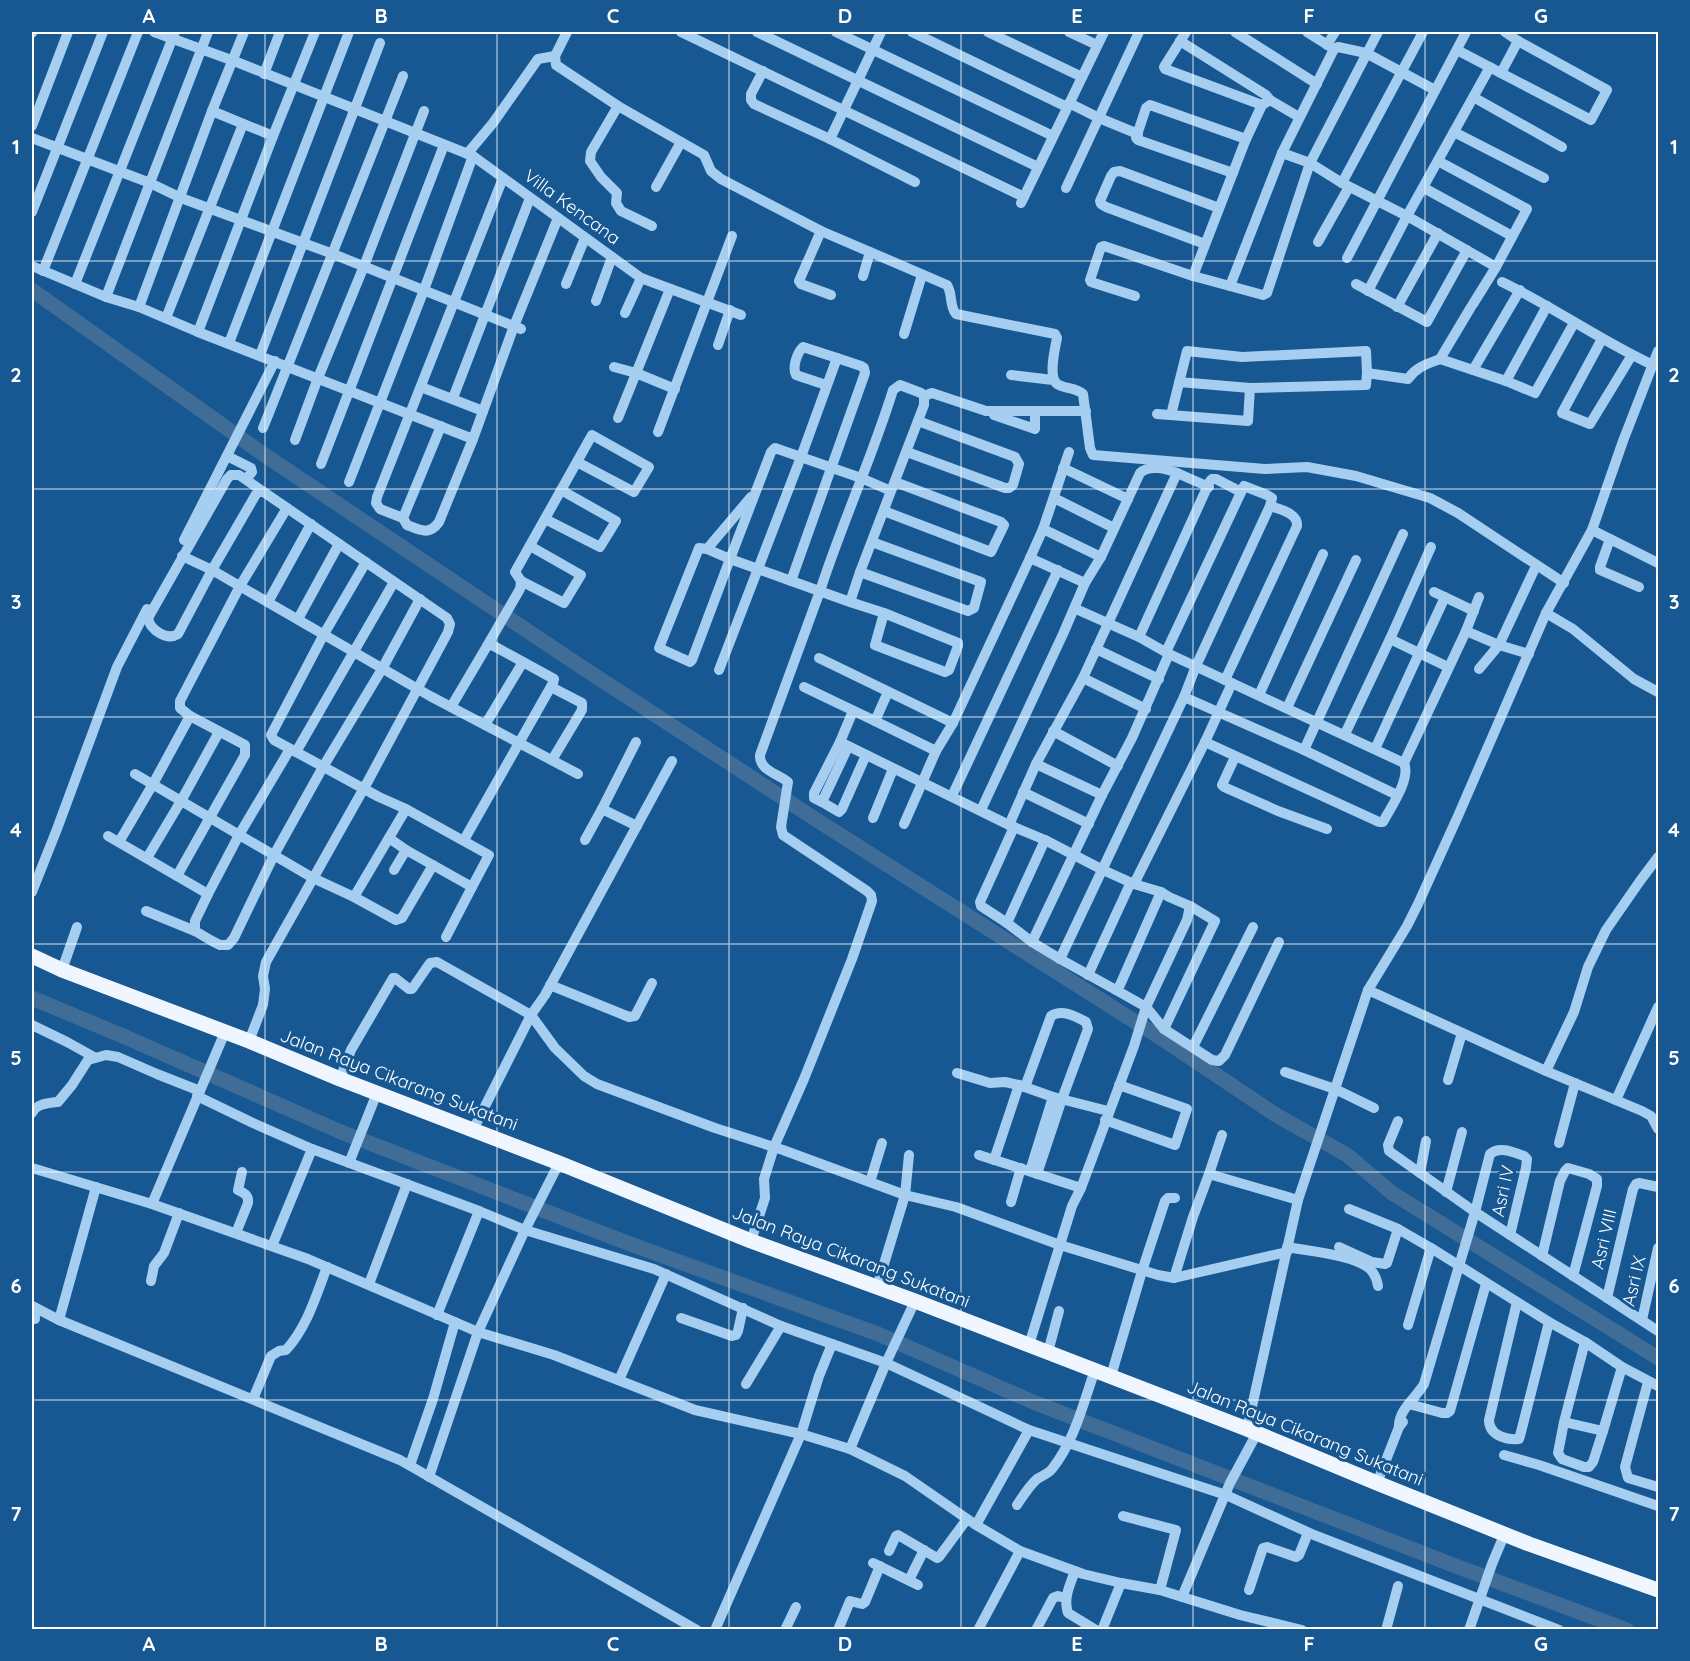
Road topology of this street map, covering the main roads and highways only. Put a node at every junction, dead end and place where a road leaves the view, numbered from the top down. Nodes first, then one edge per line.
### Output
1 (32, 956) edge
2 (1659, 1590) edge

1 - 2 main road, Jalan Raya Cikarang Sukatani

